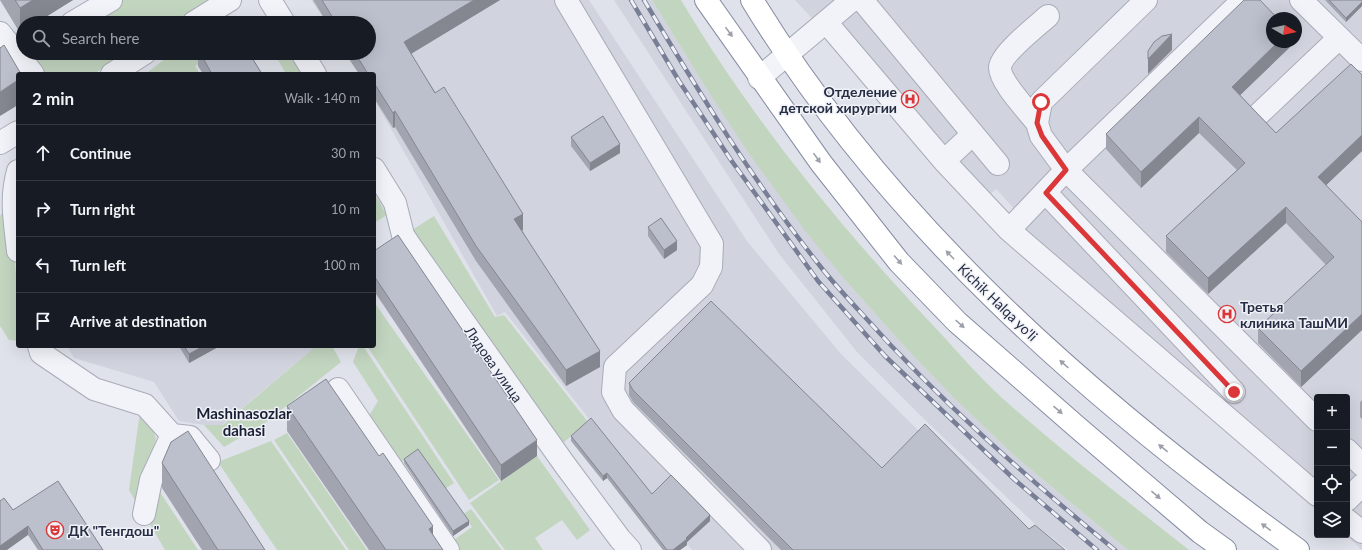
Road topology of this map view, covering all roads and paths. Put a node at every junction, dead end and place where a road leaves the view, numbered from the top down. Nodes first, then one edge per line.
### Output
1 (111, 0) edge
2 (230, 0) edge
3 (270, 0) edge
4 (566, 0) edge
5 (706, 0) edge
6 (752, 0) edge
7 (852, 0) edge
8 (862, 0) edge
9 (1146, 0) edge
10 (1243, 0) edge
11 (1301, 0) edge
12 (84, 16) edge
13 (204, 16) edge
14 (280, 16) edge
15 (1048, 16) dead end
16 (826, 22) junction
17 (0, 33) edge
18 (1339, 38) junction
19 (16, 48) edge
20 (787, 56) junction
21 (25, 60) edge
22 (135, 60) edge
23 (306, 60) edge
24 (1362, 60) edge
25 (31, 72) edge
26 (115, 72) edge
27 (314, 72) edge
28 (759, 78) junction
29 (1260, 113) dead end
30 (1037, 123) junction
31 (16, 133) edge
32 (973, 134) junction
33 (0, 143) edge
34 (944, 161) junction
35 (998, 164) dead end
36 (1066, 170) junction
37 (376, 172) edge
38 (8, 184) edge
39 (1046, 193) junction
40 (1009, 230) junction
41 (16, 238) edge
42 (40, 348) edge
43 (338, 389) dead end
44 (1234, 392) dead end
45 (1314, 417) edge
46 (172, 435) junction
47 (1350, 453) edge
48 (209, 460) edge
49 (1362, 465) edge
50 (1362, 486) edge
51 (1314, 492) edge
52 (1350, 497) edge
53 (144, 514) dead end
54 (1350, 522) edge
55 (1362, 532) edge
56 (620, 546) edge
57 (448, 550) edge
58 (760, 550) edge
59 (1225, 550) edge
60 (1298, 550) edge

1 - 12 street
2 - 13 street
3 - 14 street
4 - 58 street
5 -> 28 highway
6 - 20 highway, Kichik Halqa yo'li
7 - 16 street
8 - 32 street
9 - 30 street
10 - 36 street
11 - 18 street
15 - 30 street
16 - 20 street
16 - 34 street
17 - 19 street
18 - 24 street
18 - 29 street
20 - 28 street
60 -> 20 highway, Kichik Halqa yo'li
21 - 25 street
22 - 26 street
23 - 27 street
28 -> 59 highway
30 - 36 street
31 - 33 street
32 - 34 street
32 - 35 street
34 - 40 street
36 - 39 street
36 - 45 street
37 - 56 street, Лядова улица
38 - 41 street
39 - 40 street
39 - 44 street
40 - 51 street
42 - 46 street
43 - 57 street
46 - 48 street
46 - 53 street
47 - 49 street
50 - 52 street
54 - 55 street

